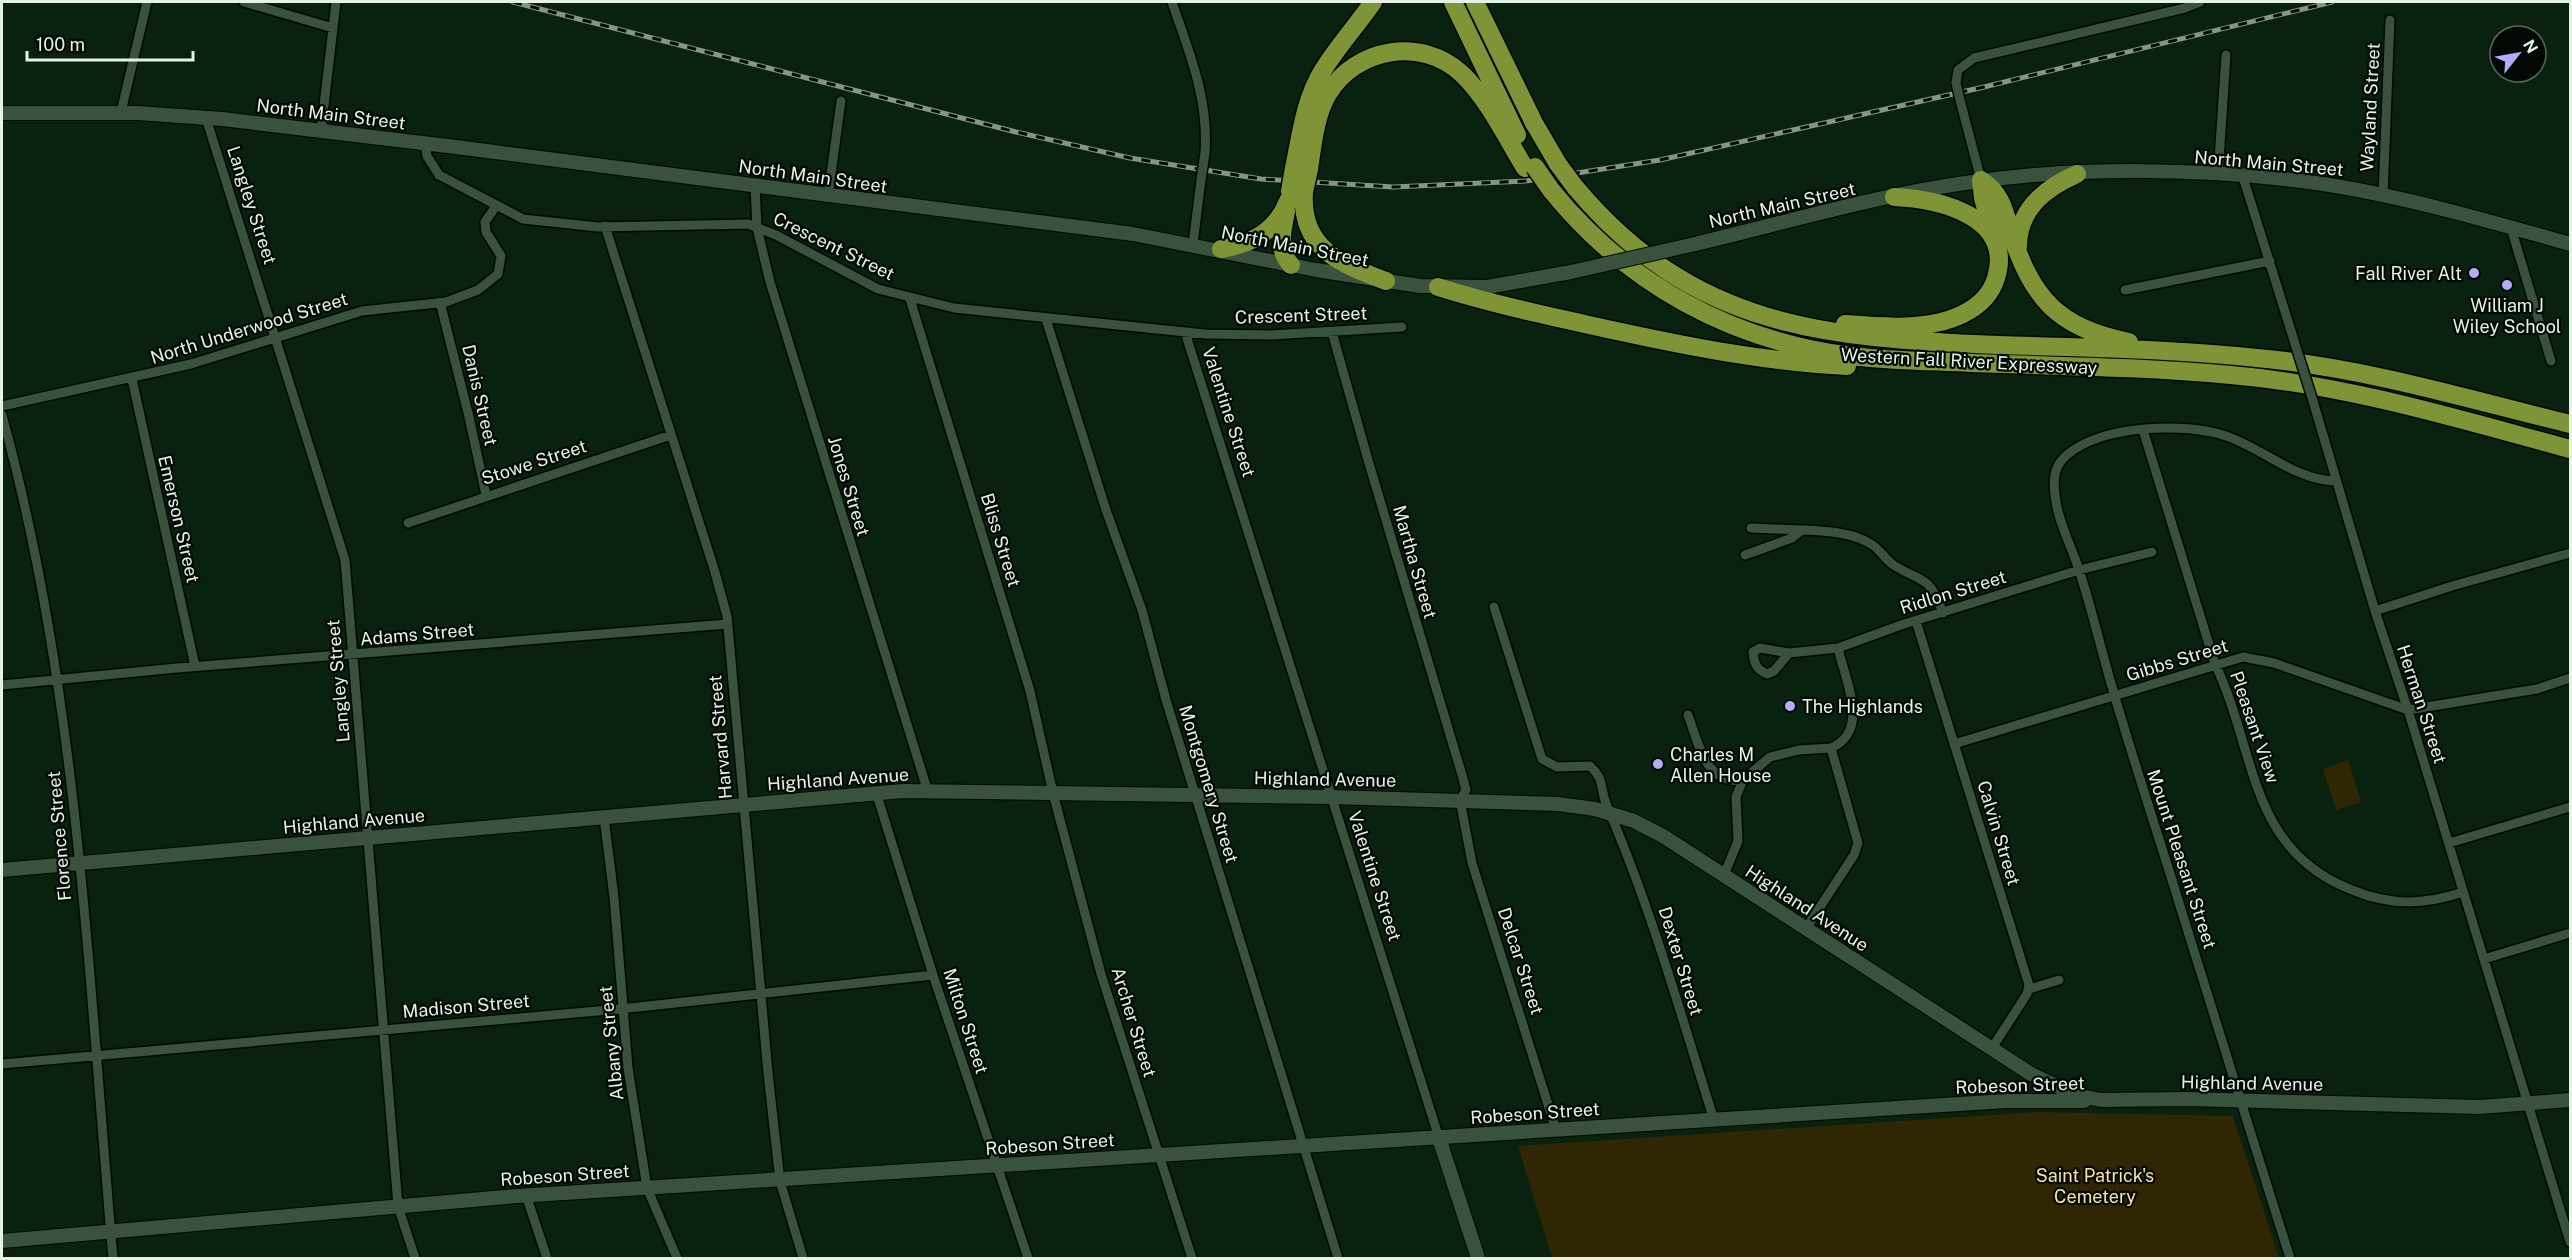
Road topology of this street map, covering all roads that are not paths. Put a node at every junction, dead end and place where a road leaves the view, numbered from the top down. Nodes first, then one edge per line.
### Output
1 (147, 2) edge
2 (244, 2) edge
3 (336, 2) edge
4 (1172, 2) edge
5 (1373, 2) edge
6 (1453, 2) edge
7 (1475, 2) edge
8 (2200, 2) edge
9 (2390, 20) dead end
10 (333, 27) junction
11 (2226, 55) dead end
12 (841, 101) dead end
13 (122, 112) junction
14 (2, 113) edge
15 (206, 118) junction
16 (321, 131) junction
17 (425, 144) junction
18 (1530, 167) junction
19 (1302, 168) junction
20 (2077, 174) junction
21 (2218, 175) junction
22 (2243, 177) junction
23 (1981, 180) junction
24 (755, 186) junction
25 (1294, 195) junction
26 (2383, 195) junction
27 (828, 196) junction
28 (1894, 197) junction
29 (496, 206) junction
30 (605, 226) junction
31 (757, 228) junction
32 (2511, 228) junction
33 (1193, 244) junction
34 (2571, 244) edge
35 (1996, 246) junction
36 (1221, 249) junction
37 (2020, 260) junction
38 (2270, 261) junction
39 (1291, 265) junction
40 (1386, 281) junction
41 (1438, 287) junction
42 (2125, 290) dead end
43 (910, 298) junction
44 (440, 302) junction
45 (1749, 311) junction
46 (1046, 319) junction
47 (1402, 327) dead end
48 (1185, 332) junction
49 (1332, 332) junction
50 (277, 339) junction
51 (2207, 354) junction
52 (2551, 361) dead end
53 (1948, 362) junction
54 (132, 379) junction
55 (2, 406) edge
56 (2, 415) edge
57 (2571, 424) edge
58 (2143, 430) junction
59 (671, 435) junction
60 (2571, 449) edge
61 (2335, 481) junction
62 (486, 495) junction
63 (408, 523) dead end
64 (1751, 528) dead end
65 (1802, 530) junction
66 (2152, 552) dead end
67 (2571, 553) edge
68 (1745, 555) dead end
69 (2079, 570) junction
70 (1494, 607) dead end
71 (2375, 611) junction
72 (1943, 613) junction
73 (1916, 621) junction
74 (728, 624) junction
75 (1838, 648) junction
76 (1789, 653) dead end
77 (352, 655) junction
78 (2215, 664) junction
79 (195, 666) junction
80 (2571, 678) edge
81 (59, 679) junction
82 (2, 685) edge
83 (2114, 696) junction
84 (2408, 710) junction
85 (1688, 715) dead end
86 (1954, 744) junction
87 (1831, 748) junction
88 (1743, 780) junction
89 (876, 792) junction
90 (928, 792) junction
91 (1053, 792) junction
92 (1196, 795) junction
93 (1331, 797) junction
94 (1460, 800) junction
95 (743, 804) junction
96 (2571, 807) edge
97 (1610, 814) junction
98 (604, 817) junction
99 (367, 838) junction
100 (2448, 843) junction
101 (78, 863) junction
102 (2, 870) edge
103 (1724, 875) junction
104 (2463, 892) junction
105 (1805, 930) junction
106 (2571, 933) edge
107 (2484, 959) junction
108 (933, 975) junction
109 (2059, 980) dead end
110 (2029, 989) junction
111 (760, 995) junction
112 (624, 1009) junction
113 (385, 1030) junction
114 (1992, 1048) junction
115 (95, 1055) junction
116 (2, 1064) edge
117 (2101, 1100) junction
118 (2571, 1100) edge
119 (2241, 1101) junction
120 (2527, 1104) junction
121 (1714, 1120) junction
122 (1556, 1130) junction
123 (1439, 1138) junction
124 (1304, 1146) junction
125 (1158, 1155) junction
126 (998, 1166) junction
127 (780, 1181) junction
128 (647, 1188) junction
129 (526, 1195) junction
130 (398, 1206) junction
131 (111, 1231) junction
132 (2, 1241) edge
133 (2571, 1242) edge
134 (113, 1258) edge
135 (415, 1258) edge
136 (547, 1258) edge
137 (677, 1258) edge
138 (803, 1258) edge
139 (1028, 1258) edge
140 (1192, 1258) edge
141 (1338, 1258) edge
142 (1478, 1258) edge
143 (2290, 1258) edge

1 - 13 street
2 - 10 street
3 - 10 street
4 - 33 street, bridge
5 - 19 highway
6 - 18 highway
7 - 45 highway, Western Fall River Expressway, bridge
8 - 23 street, bridge
9 - 26 street, Wayland Street
10 - 16 street
11 - 21 street
12 - 27 street
13 - 14 main road, North Main Street
13 - 15 main road, North Main Street
15 - 16 main road, North Main Street
15 - 50 street, Langley Street
16 - 17 main road, North Main Street
17 - 24 main road, North Main Street
17 - 29 street, Crescent Street
18 - 19 highway
18 - 53 highway, Western Fall River Expressway
19 - 25 highway, bridge
20 - 21 main road, North Main Street
20 - 23 main road, North Main Street
20 - 37 highway
21 - 22 main road, North Main Street
22 - 26 main road, North Main Street
22 - 38 street, Herman Street
23 - 28 main road, North Main Street
23 - 35 highway
23 - 37 highway
24 - 27 main road, North Main Street
24 - 31 street, Jones Street
25 - 36 highway
25 - 39 highway
25 - 40 highway
26 - 32 main road, North Main Street
27 - 33 main road, North Main Street
28 - 35 highway
28 - 41 main road, North Main Street, bridge
29 - 30 street, Crescent Street
29 - 44 street, North Underwood Street
30 - 31 street, Crescent Street
30 - 59 street, Harvard Street
31 - 43 street, Crescent Street
31 - 90 street, Jones Street
32 - 34 main road, North Main Street
32 - 52 street
33 - 36 main road, North Main Street
35 - 45 highway
36 - 39 main road, North Main Street
37 - 51 highway
38 - 42 street
38 - 61 street, Herman Street, bridge
39 - 40 main road, North Main Street
40 - 41 main road, North Main Street
41 - 53 highway
43 - 46 street, Crescent Street
43 - 91 street, Bliss Street
44 - 50 street, North Underwood Street
44 - 62 street, Danis Street
45 - 51 highway, Western Fall River Expressway
46 - 48 street, Crescent Street
46 - 92 street, Montgomery Street
47 - 49 street, Crescent Street
48 - 49 street, Crescent Street
48 - 93 street, Valentine Street
49 - 94 street, Martha Street
50 - 54 street, North Underwood Street
50 - 77 street, Langley Street
51 - 57 highway, Western Fall River Expressway
53 - 60 highway, Western Fall River Expressway
54 - 55 street, North Underwood Street
54 - 79 street, Emerson Street
56 - 81 street, Florence Street
58 - 61 street
58 - 69 street, Mount Pleasant Street
58 - 78 street, Pleasant View
59 - 62 street, Stowe Street
59 - 74 street, Harvard Street
61 - 71 street, Herman Street
62 - 63 street, Stowe Street
64 - 65 street
65 - 68 street
65 - 72 street
66 - 69 street, Ridlon Street
67 - 71 street
69 - 72 street, Ridlon Street
69 - 83 street, Mount Pleasant Street
70 - 97 street, Dexter Street
71 - 84 street, Herman Street
72 - 73 street, Ridlon Street
73 - 75 street, Ridlon Street
73 - 86 street, Calvin Street
74 - 77 street, Adams Street
74 - 95 street, Harvard Street
75 - 76 street, Ridlon Street
75 - 87 street
77 - 79 street, Adams Street
77 - 99 street, Langley Street
78 - 83 street, Gibbs Street
78 - 84 street, Gibbs Street
78 - 104 street, Pleasant View
79 - 81 street, Adams Street
80 - 84 street
81 - 82 street, Adams Street
81 - 101 street, Florence Street
83 - 86 street, Gibbs Street
83 - 119 street, Mount Pleasant Street
84 - 100 street, Herman Street
85 - 88 street
86 - 110 street, Calvin Street
87 - 88 street
87 - 105 street
88 - 103 street
89 - 90 main road, Highland Avenue
89 - 95 main road, Highland Avenue
89 - 108 street, Milton Street
90 - 91 main road, Highland Avenue
91 - 92 main road, Highland Avenue
91 - 125 street, Archer Street
92 - 93 main road, Highland Avenue
92 - 124 street, Montgomery Street
93 - 94 main road, Highland Avenue
93 - 123 street, Valentine Street
94 - 97 main road, Highland Avenue
94 - 122 street, Delcar Street
95 - 98 main road, Highland Avenue
95 - 111 street, Harvard Street
96 - 100 street
97 - 103 main road, Highland Avenue
97 - 121 street, Dexter Street
98 - 99 main road, Highland Avenue
98 - 112 street, Albany Street
99 - 101 main road, Highland Avenue
99 - 113 street, Langley Street
100 - 104 street, Herman Street
101 - 102 main road, Highland Avenue
101 - 115 street, Florence Street
103 - 105 main road, Highland Avenue
104 - 107 street, Herman Street
105 - 114 main road, Highland Avenue
106 - 107 street
107 - 120 street, Herman Street
108 - 111 street, Madison Street
108 - 126 street, Milton Street
109 - 110 street
110 - 114 street
111 - 112 street, Madison Street
111 - 127 street, Harvard Street
112 - 113 street, Madison Street
112 - 128 street, Albany Street
113 - 115 street, Madison Street
113 - 130 street, Langley Street
114 - 117 main road, Highland Avenue
115 - 116 street, Madison Street
115 - 131 street, Florence Street
117 - 119 main road, Highland Avenue
117 - 121 main road, Robeson Street
118 - 120 main road, Highland Avenue
119 - 120 main road, Highland Avenue
119 - 143 street, Mount Pleasant Street
120 - 133 street, Herman Street
121 - 122 main road, Robeson Street
122 - 123 main road, Robeson Street
123 - 124 main road, Robeson Street
123 - 142 main road, Valentine Street
124 - 125 main road, Robeson Street
124 - 141 street, Montgomery Street
125 - 126 main road, Robeson Street
125 - 140 street, Archer Street
126 - 127 main road, Robeson Street
126 - 139 street, Milton Street
127 - 128 main road, Robeson Street
127 - 138 street, Harvard Street
128 - 129 main road, Robeson Street
128 - 137 street, Albany Street
129 - 130 main road, Robeson Street
129 - 136 street
130 - 131 main road, Robeson Street
130 - 135 street, Langley Street
131 - 132 main road, Robeson Street
131 - 134 street, Florence Street

